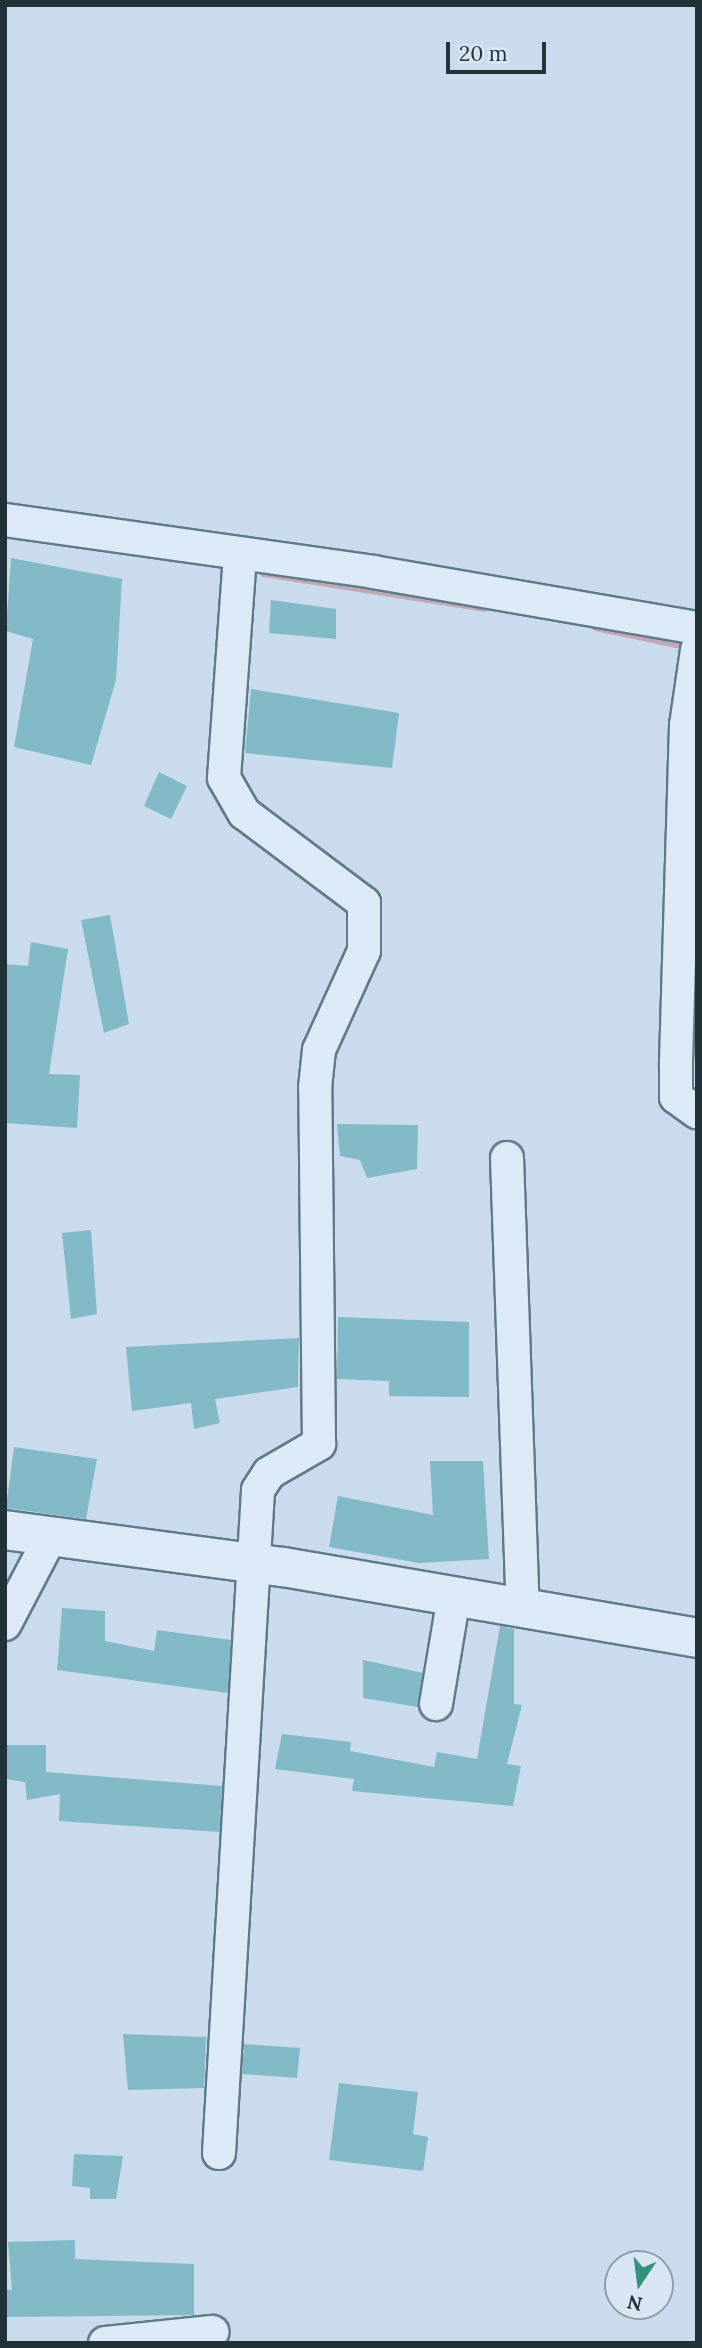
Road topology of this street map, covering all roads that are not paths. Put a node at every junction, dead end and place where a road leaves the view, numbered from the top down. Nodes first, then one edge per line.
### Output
1 (5, 520) edge
2 (240, 554) junction
3 (697, 628) edge
4 (697, 650) edge
5 (697, 1112) edge
6 (507, 1158) dead end
7 (5, 1530) edge
8 (51, 1536) junction
9 (254, 1564) junction
10 (454, 1596) junction
11 (523, 1606) junction
12 (5, 1624) edge
13 (697, 1638) edge
14 (436, 1704) dead end
15 (219, 2152) dead end
16 (212, 2332) dead end
17 (104, 2343) edge

1 - 2 street
2 - 3 street
2 - 9 street
4 - 5 street
6 - 11 street
7 - 8 street
8 - 9 street
8 - 12 street
9 - 10 street
9 - 15 street
10 - 11 street
10 - 14 street
11 - 13 street
16 - 17 street

